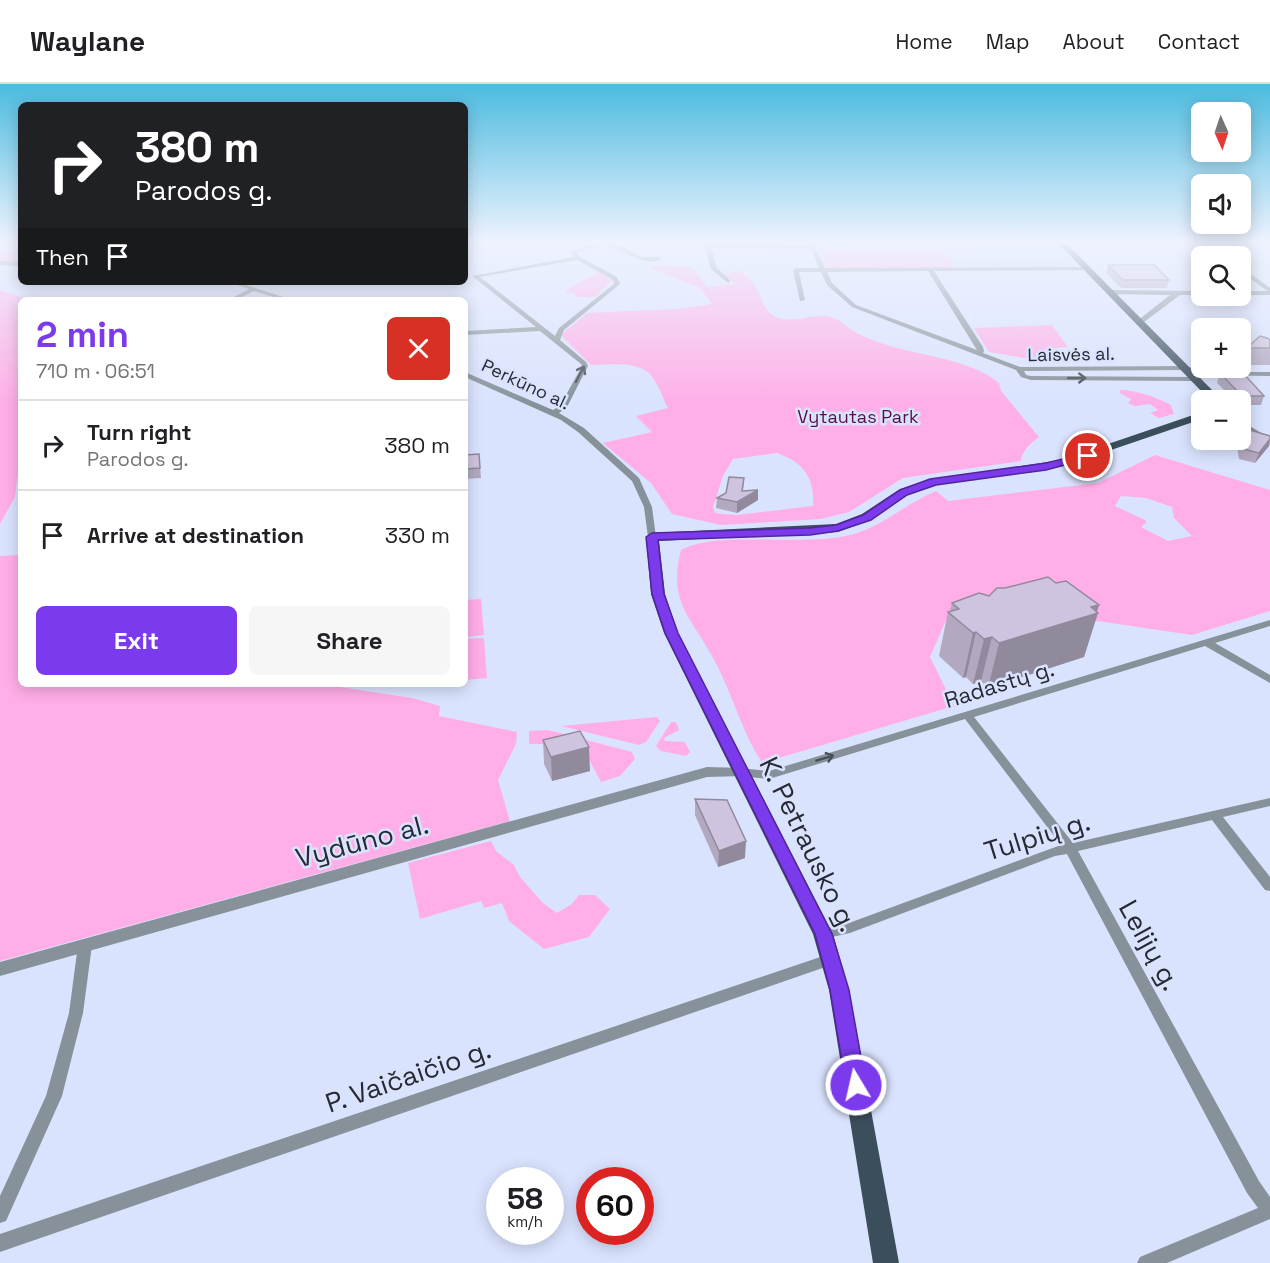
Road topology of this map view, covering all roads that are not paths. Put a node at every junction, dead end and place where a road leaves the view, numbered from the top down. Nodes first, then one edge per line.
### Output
1 (499, 295) edge
2 (603, 295) edge
3 (801, 295) edge
4 (842, 295) edge
5 (946, 295) edge
6 (1113, 295) edge
7 (1175, 295) edge
8 (802, 300) dead end
9 (1140, 323) junction
10 (561, 328) junction
11 (541, 329) junction
12 (468, 333) edge
13 (972, 334) junction
14 (556, 341) junction
15 (949, 343) junction
16 (976, 353) junction
17 (1185, 368) junction
18 (1019, 369) junction
19 (1191, 370) edge
20 (1251, 374) edge
21 (1270, 374) edge
22 (468, 375) edge
23 (1195, 379) junction
24 (1205, 390) edge
25 (553, 414) junction
26 (1191, 421) edge
27 (1251, 430) edge
28 (1251, 436) edge
29 (1267, 440) edge
30 (652, 537) junction
31 (1270, 623) edge
32 (1206, 642) junction
33 (1270, 680) edge
34 (967, 715) junction
35 (739, 772) junction
36 (1270, 802) edge
37 (1214, 814) junction
38 (1070, 848) junction
39 (1270, 886) edge
40 (823, 934) junction
41 (85, 945) junction
42 (832, 958) junction
43 (0, 969) edge
44 (1270, 1211) edge
45 (0, 1215) edge
46 (0, 1243) edge
47 (886, 1263) edge
48 (1146, 1263) edge

1 - 11 street
2 - 10 street
3 - 8 street
4 - 15 street
5 - 13 street
6 - 9 main road
7 - 9 street
9 - 17 main road
10 - 11 street
10 - 14 street
11 - 12 street
11 - 14 street
13 - 15 street
13 - 16 street
25 -> 14 street
15 - 16 street
16 - 18 street
17 - 18 street, Laisvės al.
17 - 19 street, Laisvės al.
17 - 23 main road
18 -> 23 street, Laisvės al.
20 - 21 street, Laisvės al.
22 - 25 street, Perkūno al.
23 - 24 main road
25 - 30 street, Perkūno al.
26 - 30 main road
27 - 29 street
28 - 29 street
30 - 35 main road, K. Petrausko g.
31 - 32 street, Radastų g.
32 - 33 street
32 - 34 street, Radastų g.
35 -> 34 street, Radastų g.
34 - 38 street, Lelijų g.
35 - 40 main road, K. Petrausko g.
35 - 41 street, Vydūno al.
36 - 37 street, Tulpių g.
37 - 38 street, Tulpių g.
37 - 39 street
38 - 40 street, Tulpių g.
38 - 44 street, Lelijų g.
40 - 42 main road, K. Petrausko g.
41 - 43 street, Vydūno al.
41 - 45 street
42 - 46 street, P. Vaičaičio g.
42 - 47 main road, K. Petrausko g.
44 - 48 street

